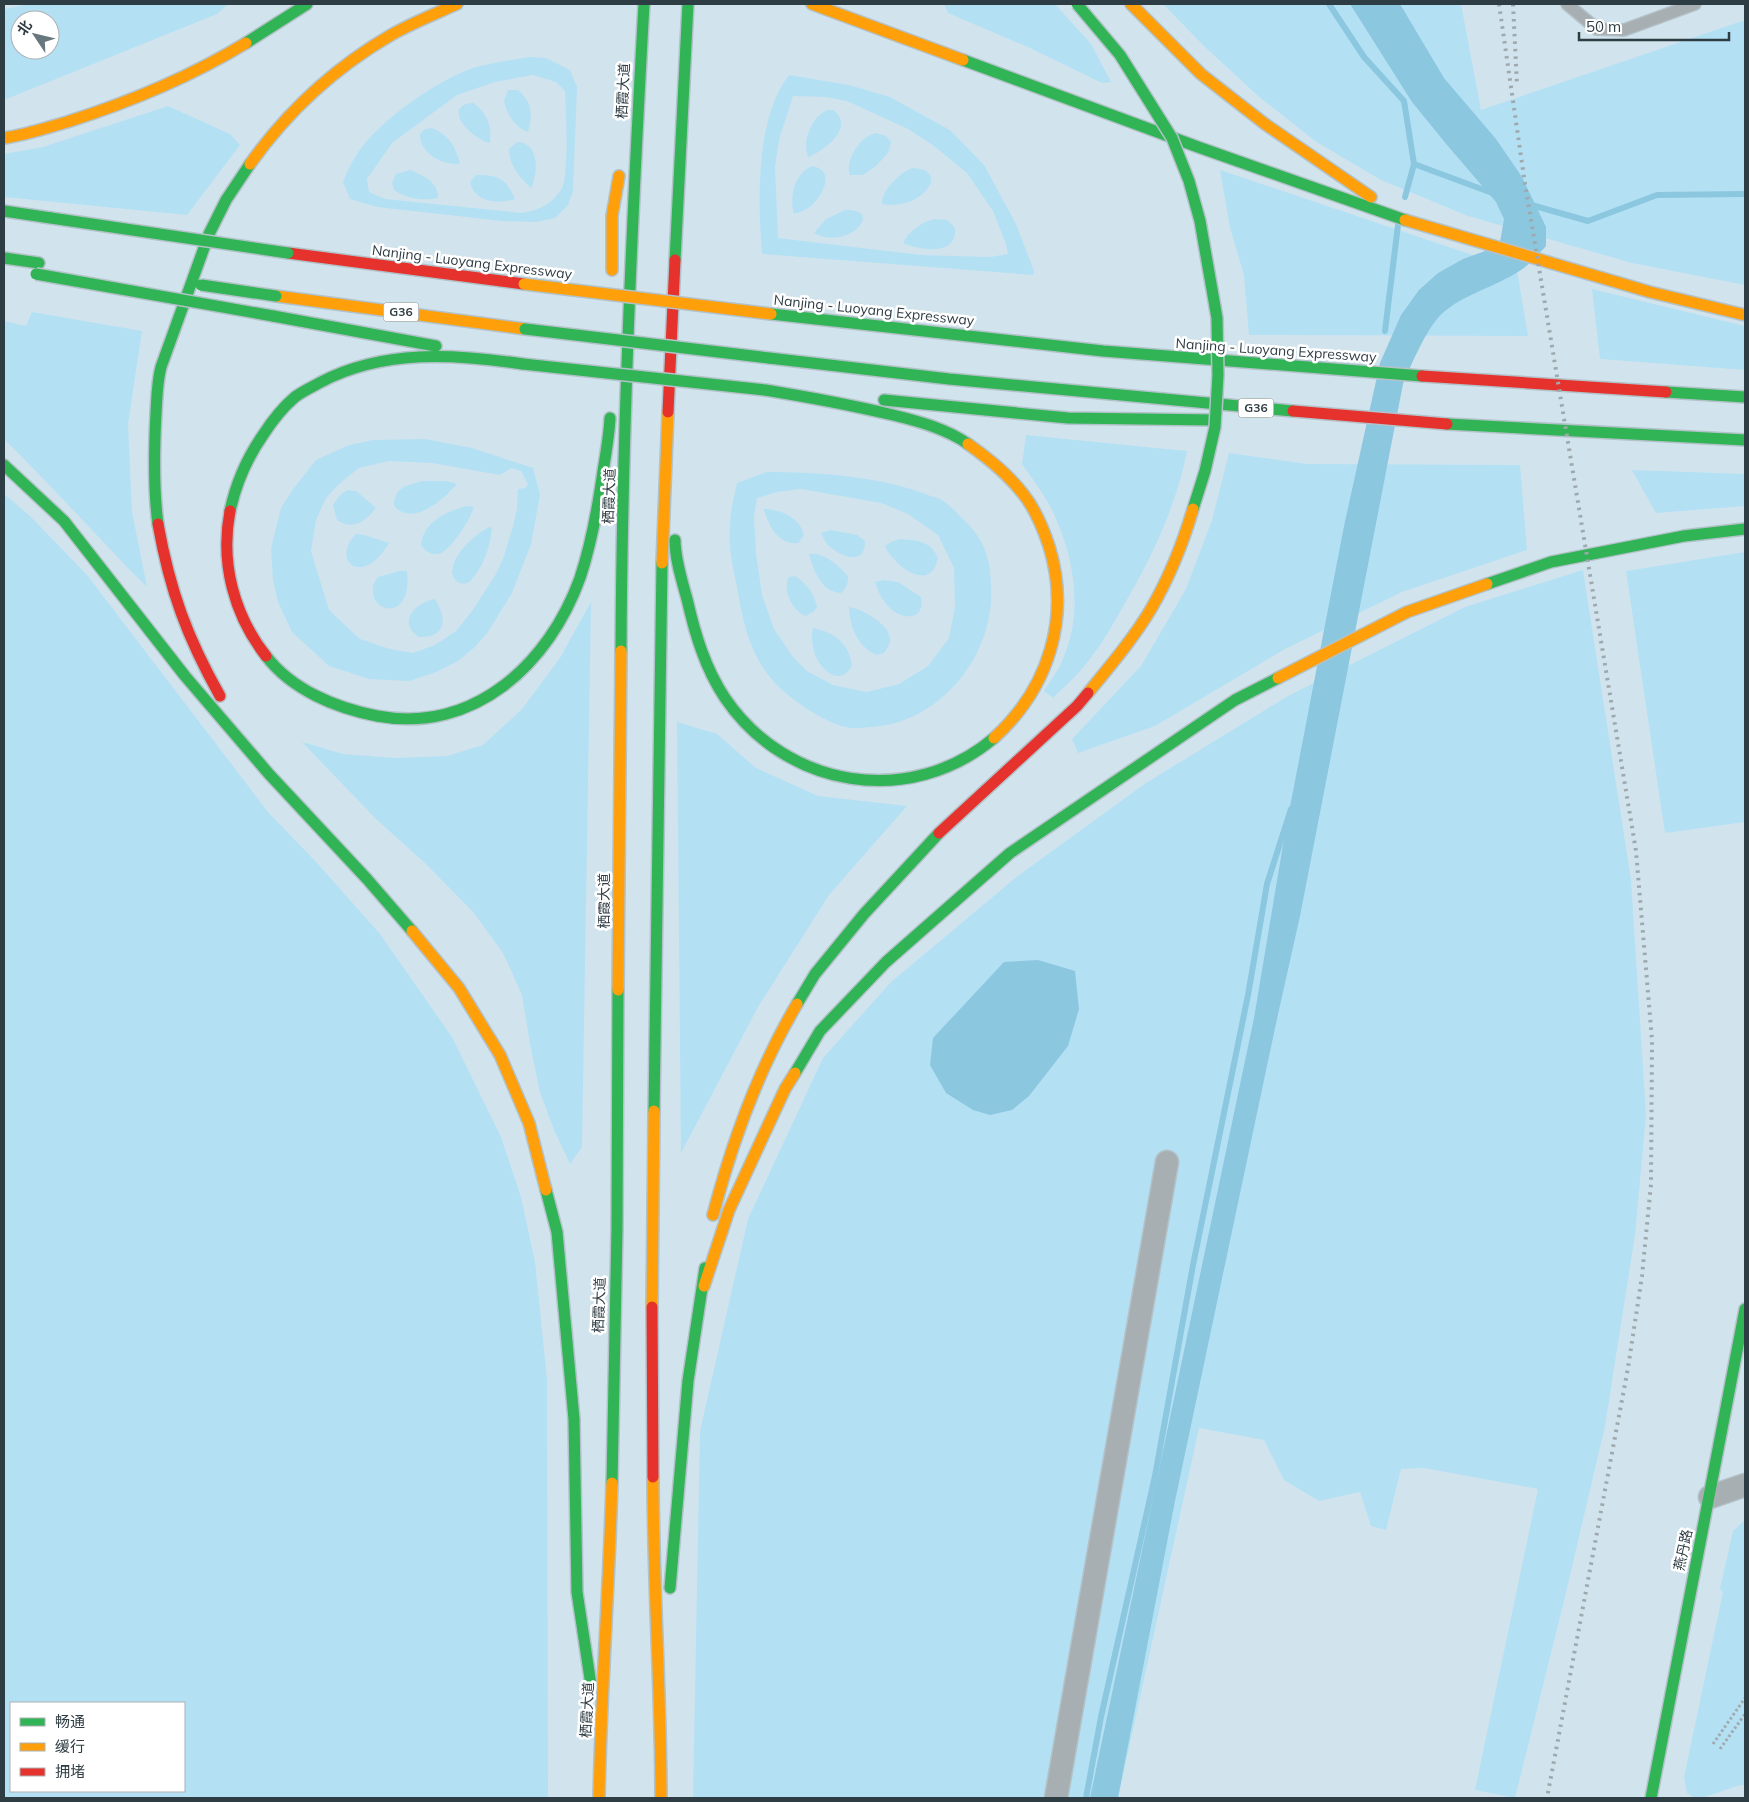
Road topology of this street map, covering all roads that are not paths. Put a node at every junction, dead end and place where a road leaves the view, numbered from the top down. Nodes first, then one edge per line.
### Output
1 (458, 4) edge
2 (644, 4) edge
3 (688, 4) edge
4 (694, 4) edge
5 (812, 4) edge
6 (1077, 4) edge
7 (1131, 4) edge
8 (1567, 4) edge
9 (1695, 4) edge
10 (304, 5) edge
11 (641, 26) junction
12 (694, 102) dead end
13 (625, 131) dead end
14 (4, 138) edge
15 (620, 169) dead end
16 (4, 211) edge
17 (1408, 221) junction
18 (4, 258) edge
19 (4, 267) edge
20 (41, 267) junction
21 (177, 282) dead end
22 (689, 296) dead end
23 (611, 306) dead end
24 (1745, 315) edge
25 (688, 316) dead end
26 (611, 326) dead end
27 (687, 335) dead end
28 (611, 346) dead end
29 (498, 360) junction
30 (610, 366) dead end
31 (610, 386) dead end
32 (765, 390) junction
33 (683, 393) dead end
34 (1745, 397) edge
35 (610, 406) dead end
36 (1226, 420) dead end
37 (1276, 421) dead end
38 (1425, 424) junction
39 (1745, 440) edge
40 (4, 465) edge
41 (676, 527) dead end
42 (1745, 529) edge
43 (269, 774) junction
44 (1167, 1162) dead end
45 (704, 1286) junction
46 (1745, 1309) edge
47 (1745, 1485) edge
48 (1710, 1497) junction
49 (670, 1597) dead end
50 (668, 1626) dead end
51 (661, 1722) junction
52 (600, 1741) junction
53 (599, 1798) edge
54 (661, 1798) edge
55 (1056, 1798) edge
56 (1651, 1798) edge

1 - 43 main road
2 - 11 main road, 栖霞大道
3 - 51 main road
4 - 12 main road
5 - 17 main road
6 - 45 main road, bridge
7 - 17 main road
8 - 9 lane
10 - 14 main road
11 - 13 main road
11 - 52 main road, 栖霞大道
15 - 23 main road
16 - 34 main road, Nanjing - Luoyang Expressway, bridge
17 - 24 main road
18 - 20 main road
19 - 20 main road
20 - 29 main road, bridge
21 - 38 main road, G36, bridge
22 - 25 main road
26 - 28 main road
27 - 33 main road
29 - 32 main road, bridge
29 - 35 main road
30 - 31 main road
32 - 36 main road
32 - 41 main road
37 - 38 main road
38 - 39 main road, G36
40 - 43 main road
42 - 45 main road
43 - 52 main road
44 - 55 street
45 - 49 main road
46 - 48 main road, 燕丹路
47 - 48 street
48 - 56 main road, 燕丹路
50 - 51 main road
51 - 54 main road
52 - 53 main road, 栖霞大道

